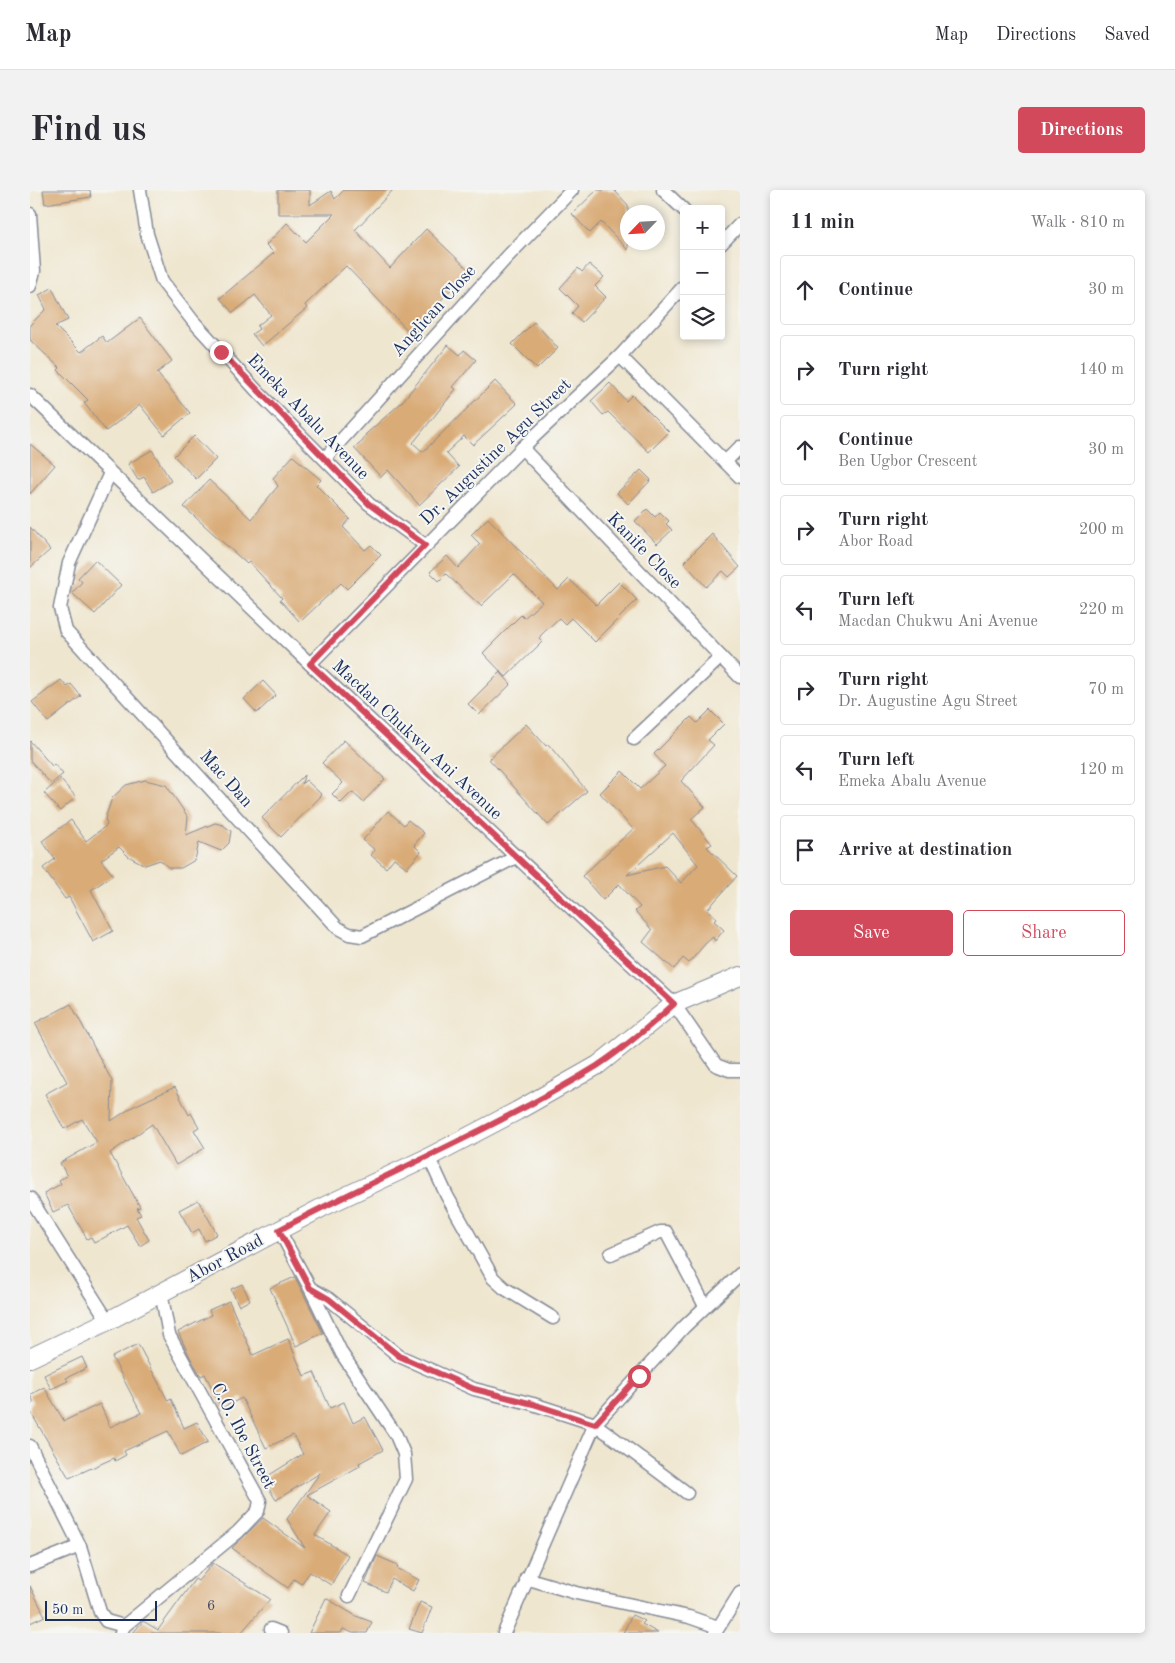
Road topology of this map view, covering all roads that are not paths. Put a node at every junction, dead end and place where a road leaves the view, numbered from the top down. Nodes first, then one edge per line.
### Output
1 (140, 190) edge
2 (572, 190) edge
3 (663, 190) edge
4 (680, 206) edge
5 (30, 214) edge
6 (740, 224) edge
7 (725, 240) edge
8 (30, 286) edge
9 (680, 290) edge
10 (620, 356) junction
11 (30, 395) edge
12 (740, 447) edge
13 (522, 448) junction
14 (325, 458) junction
15 (725, 462) junction
16 (110, 473) junction
17 (740, 478) edge
18 (425, 545) junction
19 (721, 657) junction
20 (310, 664) junction
21 (740, 677) edge
22 (634, 739) dead end
23 (518, 856) junction
24 (740, 976) edge
25 (674, 1004) junction
26 (740, 1070) edge
27 (429, 1158) junction
28 (30, 1198) edge
29 (279, 1230) junction
30 (611, 1254) dead end
31 (740, 1274) edge
32 (310, 1288) junction
33 (161, 1292) junction
34 (705, 1306) junction
35 (553, 1318) dead end
36 (108, 1321) junction
37 (30, 1358) edge
38 (595, 1424) junction
39 (30, 1446) edge
40 (687, 1493) dead end
41 (80, 1546) junction
42 (30, 1566) edge
43 (526, 1578) junction
44 (349, 1596) dead end
45 (738, 1601) edge
46 (123, 1630) edge
47 (716, 1630) edge
48 (504, 1633) edge

1 - 14 street, Emeka Abalu Avenue
2 - 14 street, Anglican Close
3 - 4 street
5 - 8 street
6 - 7 street
9 - 10 street, Dr. Augustine Agu Street
10 - 13 street, Dr. Augustine Agu Street
10 - 15 street
11 - 16 street, Macdan Chukwu Ani Avenue
12 - 15 street
13 - 18 street, Dr. Augustine Agu Street
13 - 19 street, Kanife Close
14 - 18 street, Emeka Abalu Avenue
15 - 17 street
16 - 20 street, Macdan Chukwu Ani Avenue
16 - 23 street, Mac Dan
18 - 20 street, Dr. Augustine Agu Street
19 - 21 street, Kanife Close
19 - 22 street
20 - 23 street, Macdan Chukwu Ani Avenue
23 - 25 street, Macdan Chukwu Ani Avenue
24 - 25 street, Abor Road
25 - 26 street, Macdan Chukwu Ani Avenue
25 - 27 street, Abor Road
27 - 29 street, Abor Road
27 - 35 street
28 - 36 street
29 - 32 street
29 - 33 street, Abor Road
30 - 34 street
31 - 34 street
32 - 38 street
32 - 44 street
33 - 36 street, Abor Road
33 - 46 street, C.O. Ibe Street
34 - 38 street
36 - 37 street, Abor Road
38 - 40 street
38 - 43 street
39 - 41 street
41 - 42 street
41 - 46 street
43 - 47 street
43 - 48 street
45 - 47 street

